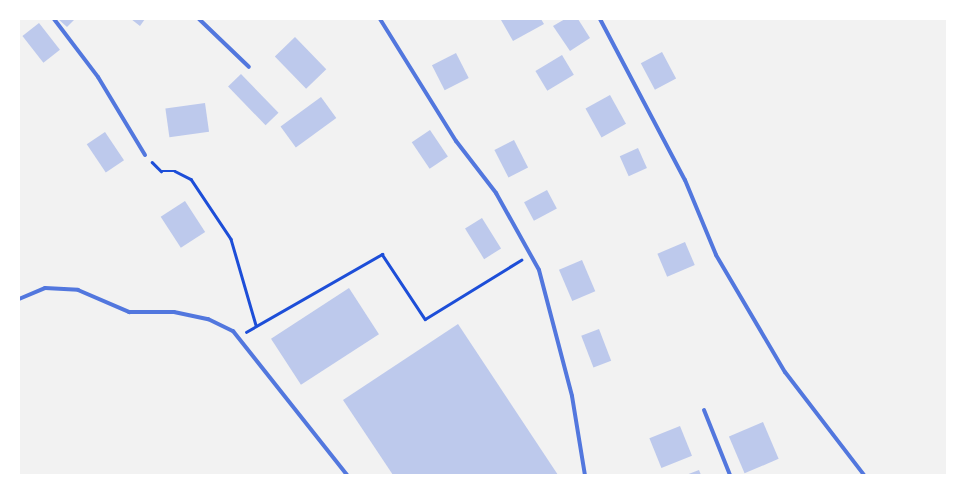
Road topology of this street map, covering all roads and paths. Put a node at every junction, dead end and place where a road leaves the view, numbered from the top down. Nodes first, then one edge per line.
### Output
1 (54, 19) edge
2 (199, 19) edge
3 (380, 19) edge
4 (600, 19) edge
5 (250, 66) dead end
6 (145, 155) joint
7 (530, 255) junction
8 (19, 299) edge
9 (256, 325) junction
10 (240, 336) junction
11 (704, 410) dead end
12 (347, 475) edge
13 (585, 475) edge
14 (730, 475) edge
15 (864, 475) edge

1 - 6 street
2 - 5 street
3 - 7 street
4 - 15 street
6 - 9 path
7 - 9 path
7 - 13 street
8 - 10 street
9 - 10 path
10 - 12 street
11 - 14 street

